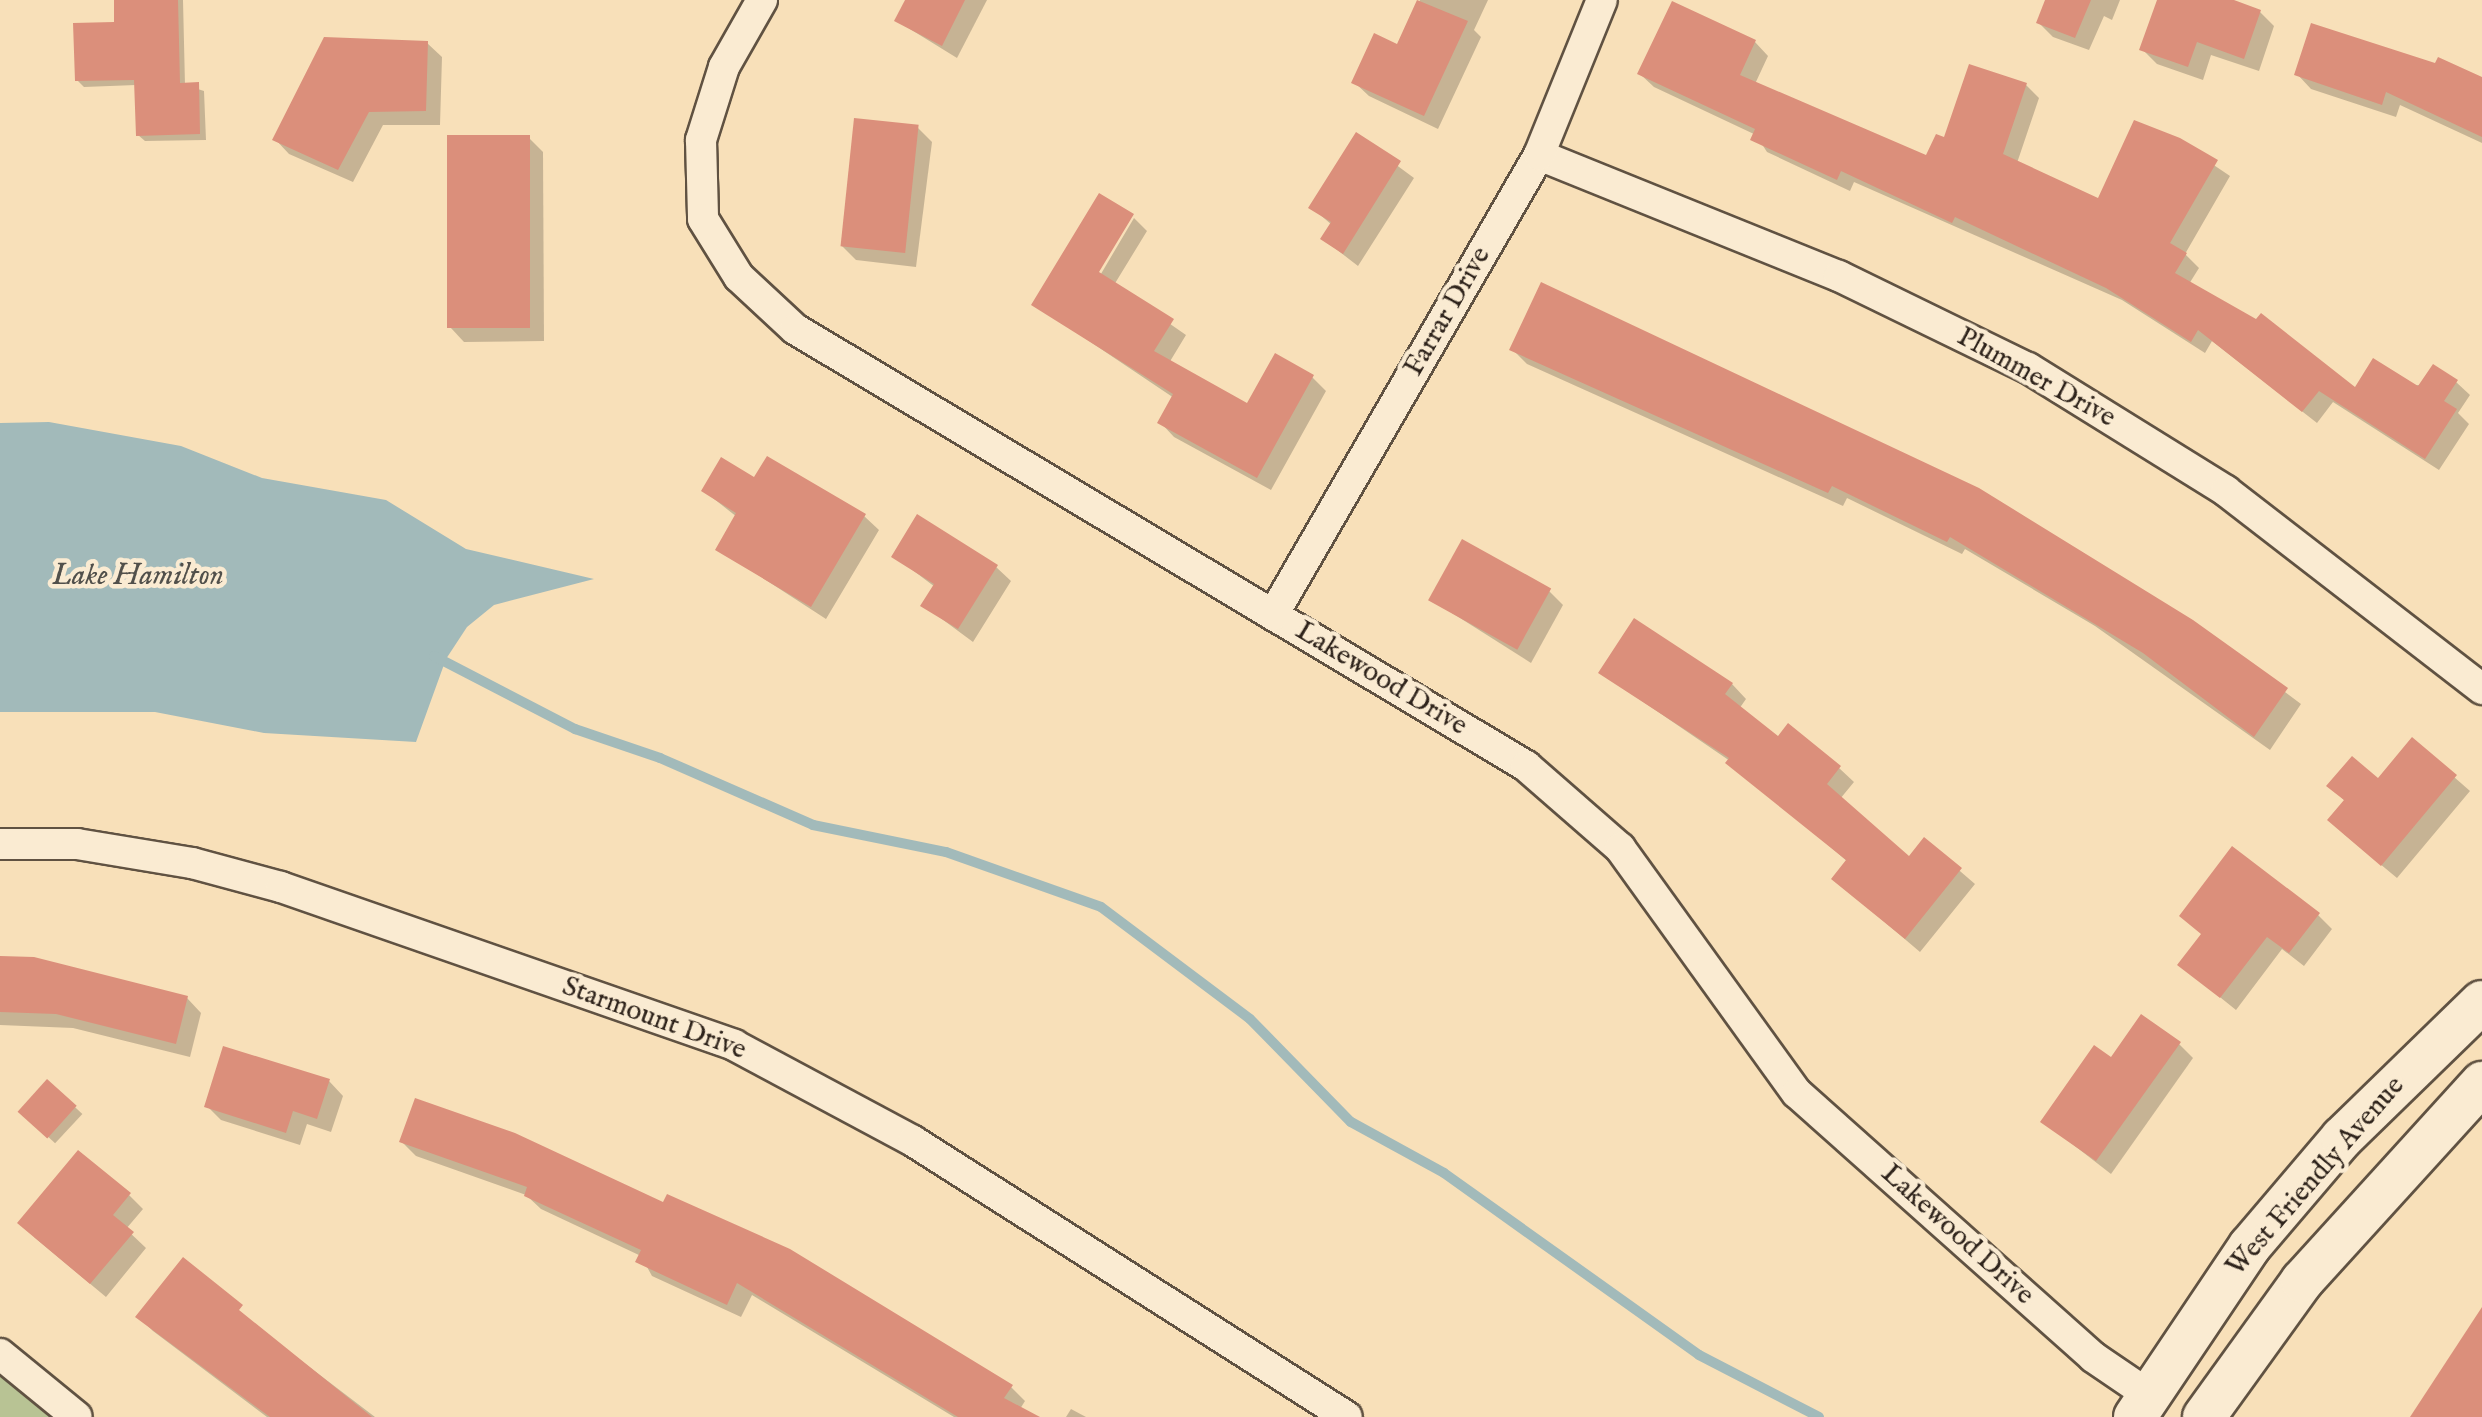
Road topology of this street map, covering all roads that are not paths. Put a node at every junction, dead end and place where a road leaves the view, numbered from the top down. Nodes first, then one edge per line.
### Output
1 (762, 0) edge
2 (1602, 0) edge
3 (1539, 156) junction
4 (1273, 614) junction
5 (2482, 689) edge
6 (0, 844) edge
7 (2482, 1002) edge
8 (2482, 1084) edge
9 (0, 1354) edge
10 (2142, 1406) edge
11 (78, 1417) edge
12 (1347, 1417) edge
13 (2204, 1417) edge

1 - 4 street, Lakewood Drive
2 - 3 street, Farrar Drive
3 - 4 street, Farrar Drive
3 - 5 street, Plummer Drive
4 - 10 street, Lakewood Drive
6 - 12 street, Starmount Drive
7 - 10 main road, West Friendly Avenue
8 - 13 main road, West Friendly Avenue
9 - 11 street

